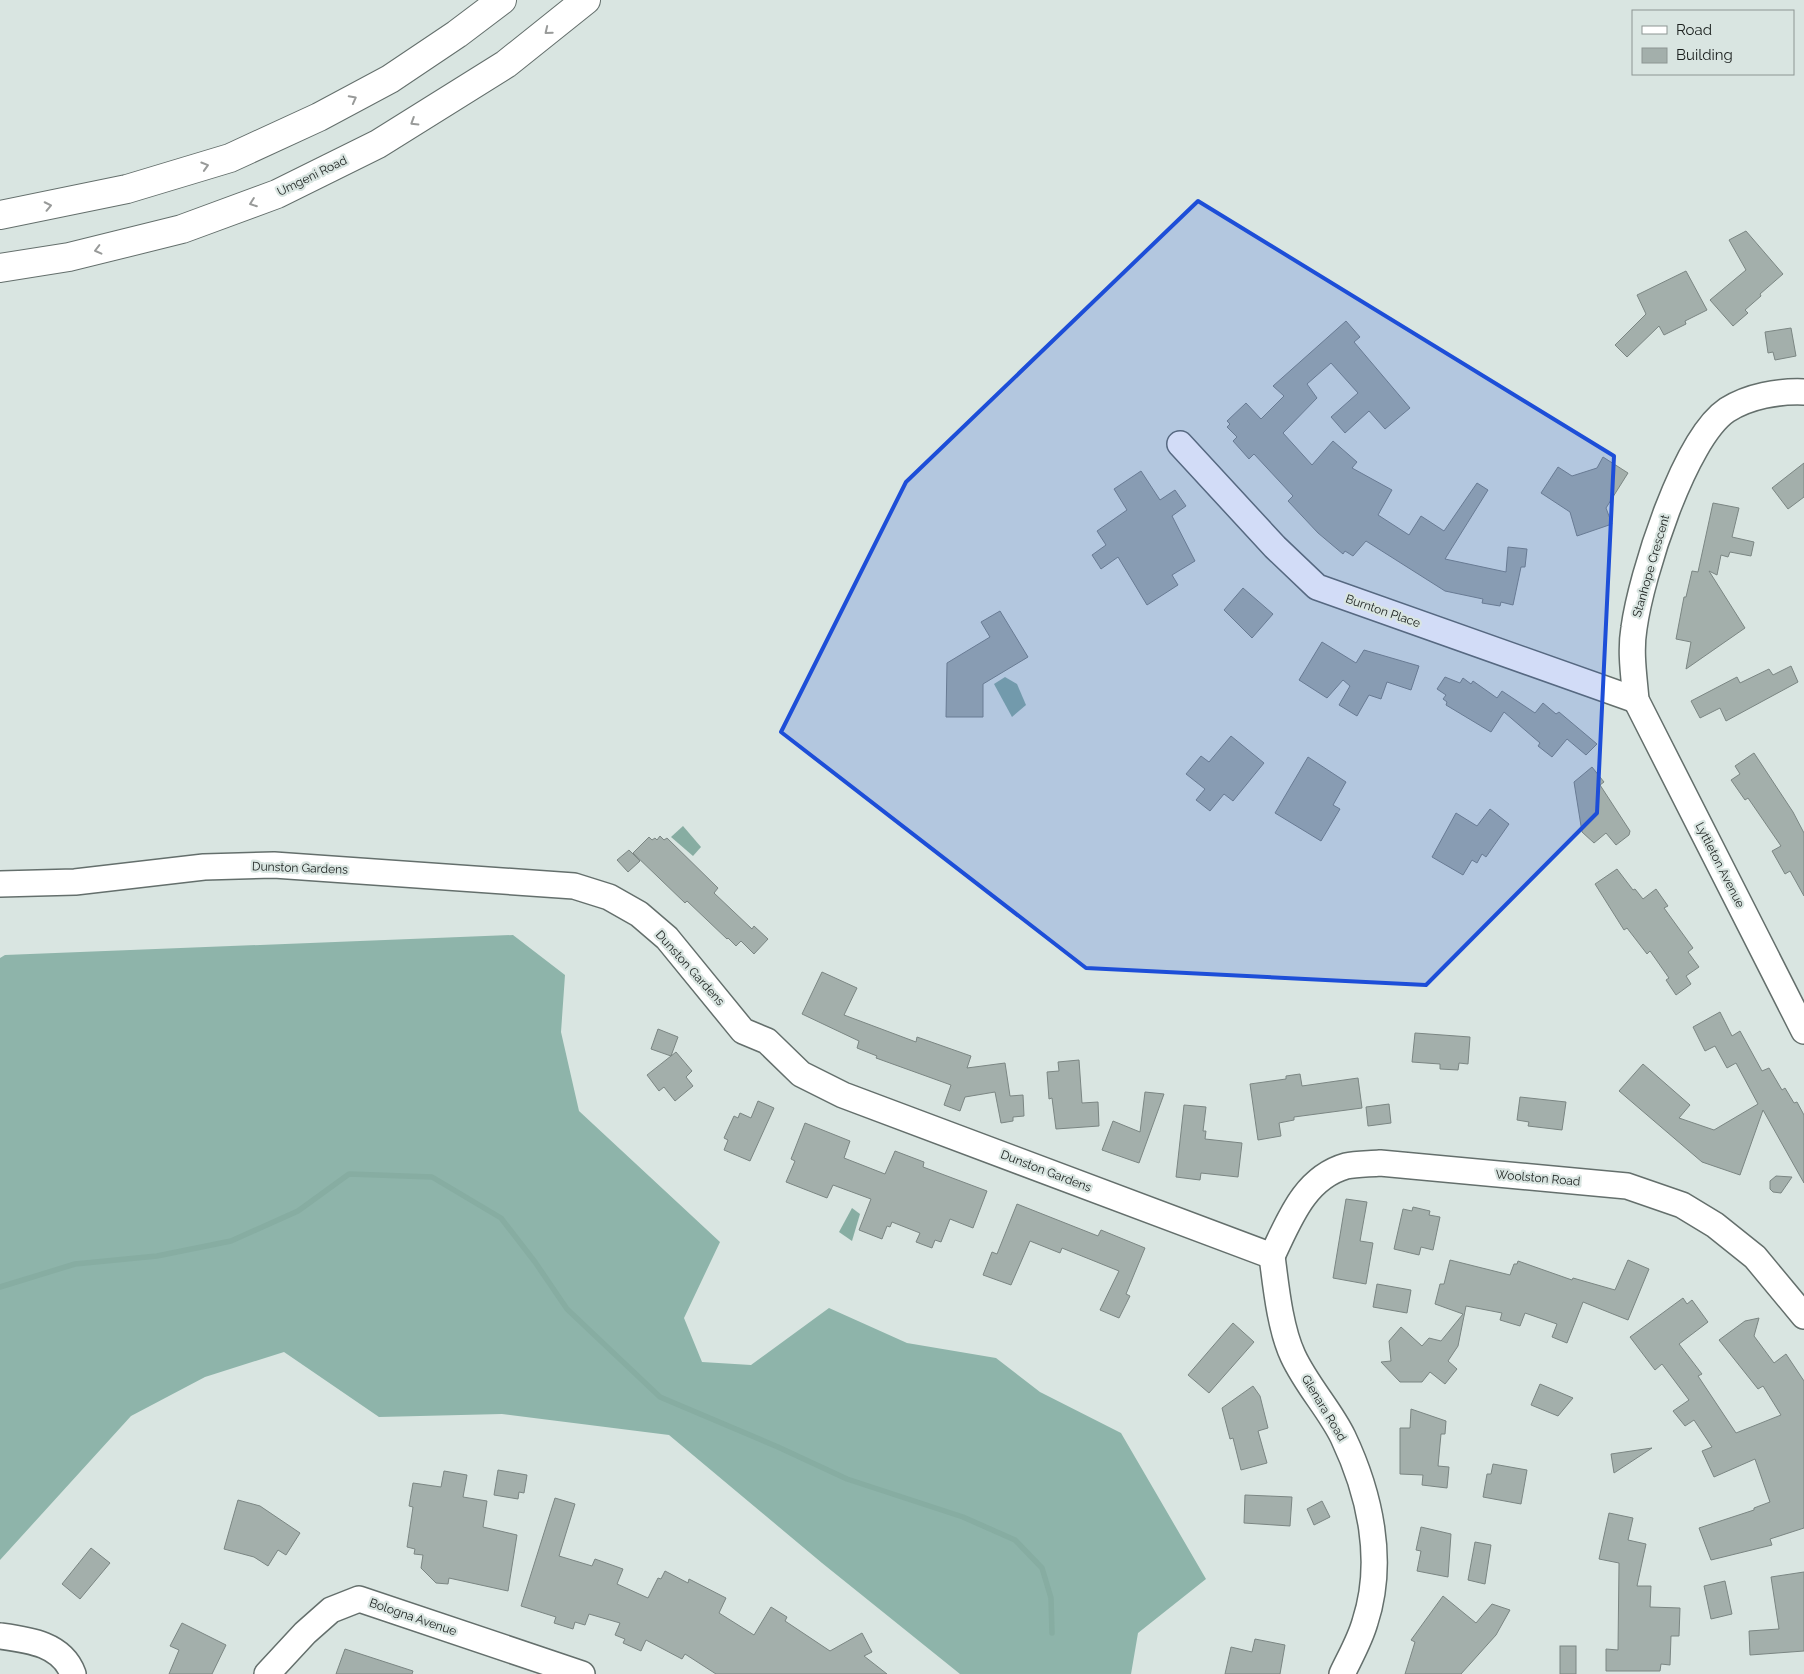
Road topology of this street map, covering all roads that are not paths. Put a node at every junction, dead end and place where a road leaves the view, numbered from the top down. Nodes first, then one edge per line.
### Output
1 (502, 0) edge
2 (586, 0) edge
3 (0, 215) edge
4 (0, 268) edge
5 (1804, 392) edge
6 (1180, 444) dead end
7 (1636, 700) junction
8 (0, 884) edge
9 (1804, 1031) edge
10 (1272, 1256) junction
11 (1804, 1316) edge
12 (0, 1636) edge
13 (74, 1674) edge
14 (267, 1674) edge
15 (582, 1674) edge
16 (1342, 1674) edge

3 -> 1 highway
2 -> 4 highway, Umgeni Road
5 - 7 street, Stanhope Crescent
6 - 7 street, Burnton Place
7 - 9 street, Lyttleton Avenue
8 - 10 street, Dunston Gardens
10 - 11 street, Woolston Road
10 - 16 street, Glenara Road
12 - 13 street
14 - 15 street, Bologna Avenue

